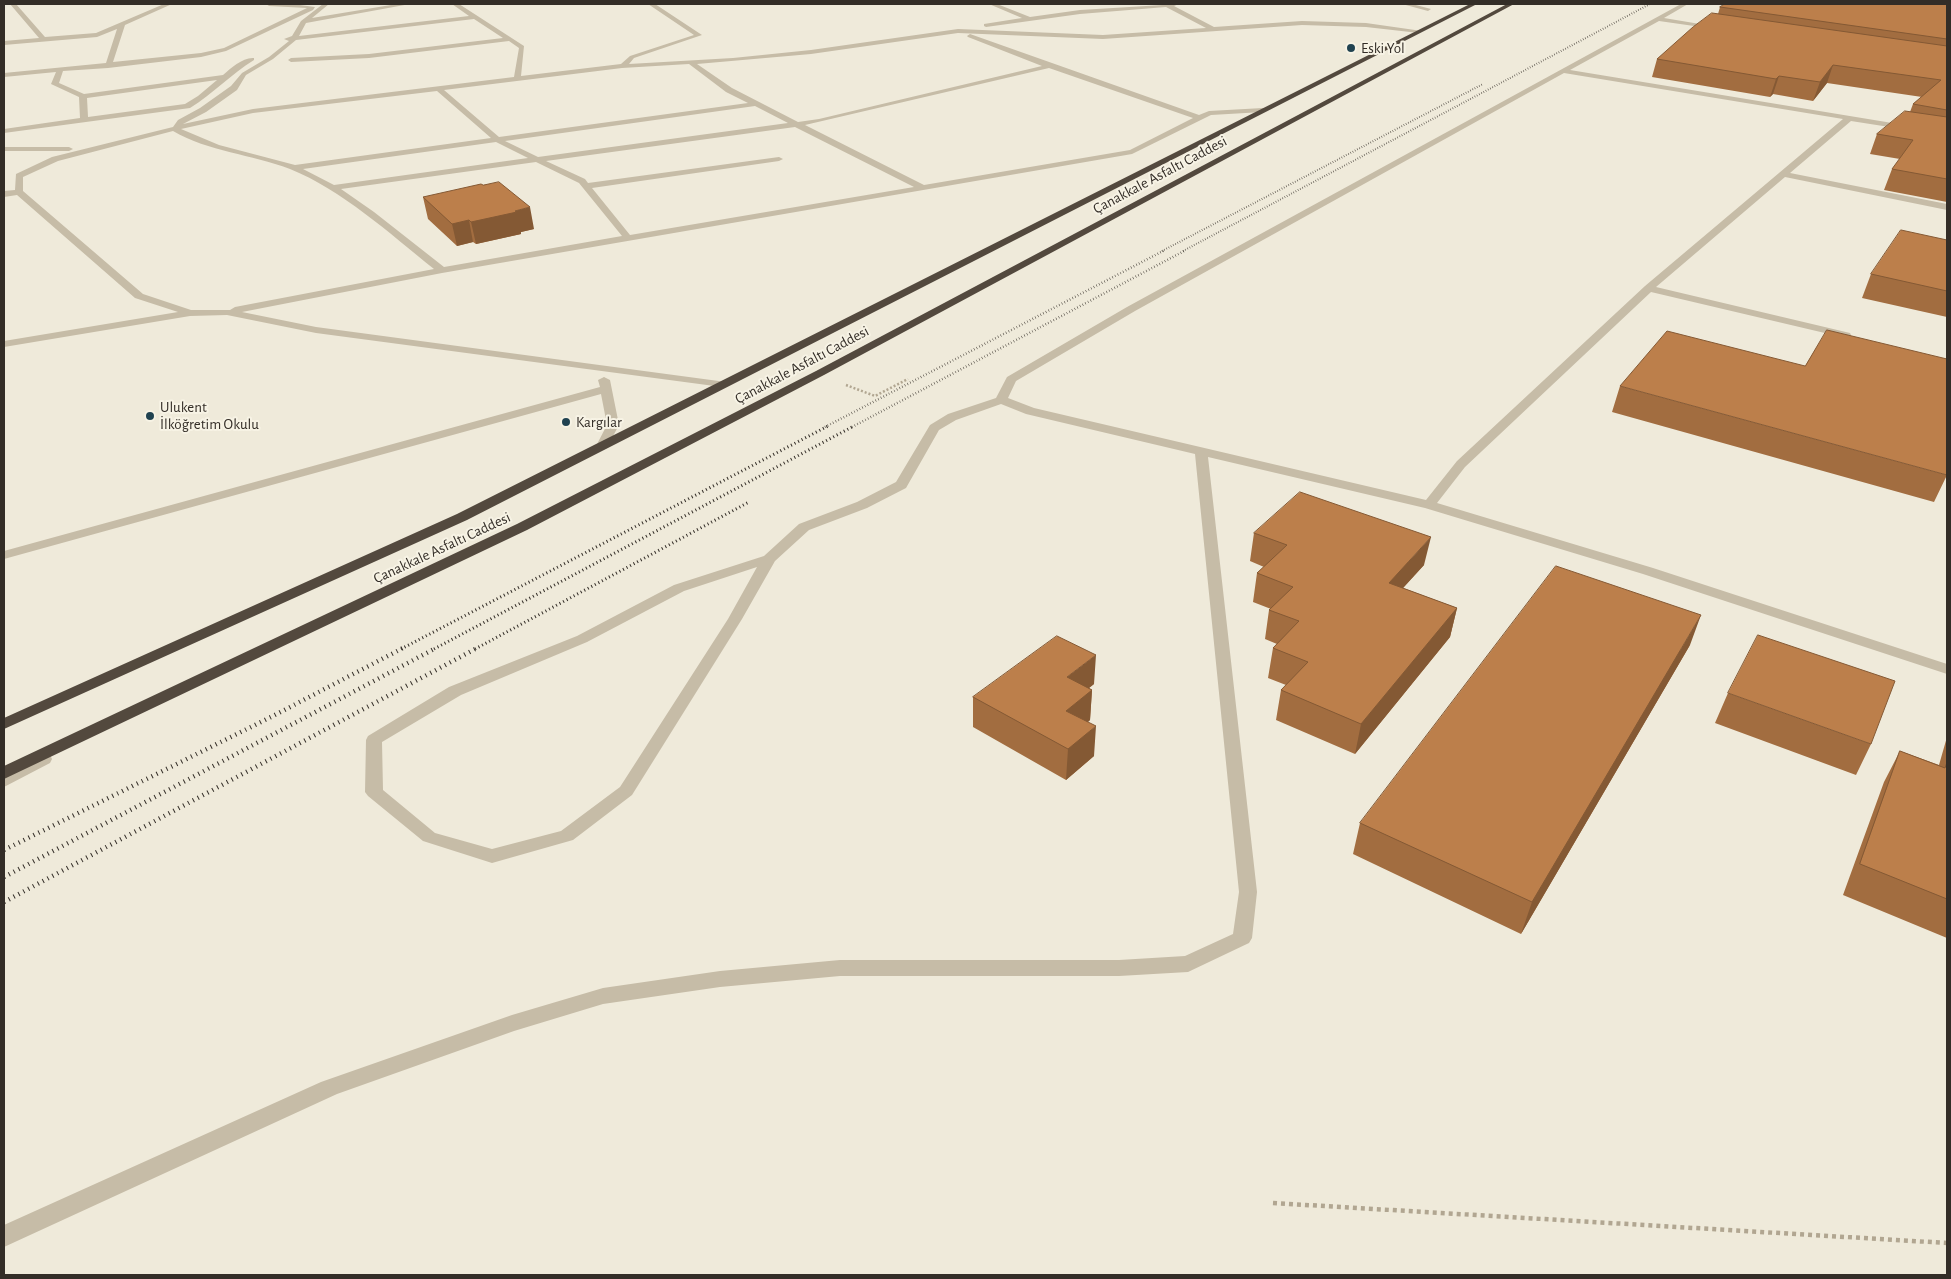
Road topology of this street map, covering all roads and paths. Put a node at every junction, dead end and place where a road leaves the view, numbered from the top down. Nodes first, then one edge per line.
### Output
1 (13, 4) edge
2 (169, 4) edge
3 (269, 4) edge
4 (326, 4) edge
5 (407, 4) edge
6 (455, 4) edge
7 (651, 4) edge
8 (992, 4) edge
9 (1166, 4) edge
10 (1176, 4) edge
11 (1405, 4) edge
12 (1474, 4) edge
13 (1511, 4) edge
14 (1685, 4) edge
15 (319, 5) edge
16 (1428, 9) dead end
17 (476, 17) junction
18 (1029, 19) junction
19 (1657, 19) junction
20 (303, 22) junction
21 (122, 24) junction
22 (1213, 29) junction
23 (1725, 29) edge
24 (958, 31) junction
25 (1419, 31) junction
26 (294, 37) junction
27 (511, 39) junction
28 (44, 40) junction
29 (4, 43) edge
30 (291, 60) dead end
31 (690, 62) junction
32 (34, 63) dead end
33 (108, 66) junction
34 (622, 66) junction
35 (1049, 66) junction
36 (60, 70) junction
37 (1562, 71) junction
38 (4, 75) edge
39 (224, 77) junction
40 (517, 80) junction
41 (438, 88) junction
42 (83, 96) junction
43 (755, 104) junction
44 (1263, 110) junction
45 (1199, 118) junction
46 (84, 119) junction
47 (1848, 119) junction
48 (795, 124) junction
49 (175, 129) junction
50 (4, 131) edge
51 (1947, 134) edge
52 (497, 140) junction
53 (96, 148) junction
54 (4, 149) edge
55 (779, 159) dead end
56 (537, 160) junction
57 (294, 168) junction
58 (1783, 174) junction
59 (587, 186) junction
60 (330, 188) junction
61 (923, 188) junction
62 (19, 192) junction
63 (4, 194) edge
64 (1947, 207) edge
65 (628, 238) junction
66 (442, 270) junction
67 (1649, 288) junction
68 (227, 312) junction
69 (190, 314) junction
70 (1861, 339) edge
71 (4, 344) edge
72 (601, 369) junction
73 (908, 378) dead end
74 (840, 383) dead end
75 (722, 384) junction
76 (606, 389) junction
77 (1001, 400) junction
78 (602, 446) junction
79 (1201, 452) junction
80 (1429, 505) junction
81 (4, 555) edge
82 (769, 559) junction
83 (1947, 669) edge
84 (4, 724) edge
85 (96, 729) junction
86 (4, 773) edge
87 (4, 781) edge
88 (1273, 1203) dead end
89 (4, 1236) edge
90 (1947, 1243) edge

1 - 28 street
2 - 21 street
3 - 15 street
4 - 20 street
5 - 20 street
6 - 17 street
7 - 34 street
8 - 18 street
9 - 10 street
9 - 18 street
9 - 22 street
11 - 16 street
12 - 25 highway
13 - 85 highway, Çanakkale Asfaltı Caddesi
14 - 19 street
15 - 33 street
17 - 26 street
17 - 27 street
18 - 24 street
19 - 23 street
19 - 37 street
20 - 26 street
21 - 28 street
21 - 33 street
22 - 24 street
22 - 25 street
24 - 31 street
24 - 35 street
25 - 44 highway
26 - 39 street
26 - 49 street
27 - 30 street
27 - 40 street
28 - 29 street
31 - 34 street
31 - 43 street
32 - 36 street
33 - 36 street
34 - 40 street
35 - 45 street
35 - 48 street
36 - 38 street
36 - 42 street
37 - 47 street
37 - 77 street
39 - 42 street
39 - 46 street
40 - 41 street
41 - 49 street
41 - 52 street
42 - 46 street
43 - 48 street
43 - 52 street
44 - 45 street
44 - 75 highway
45 - 61 street
46 - 50 street
47 - 51 street
47 - 58 street
48 - 56 street
48 - 61 street
49 - 53 street
49 - 57 street
52 - 56 street
52 - 57 street
53 - 54 street
53 - 62 street
55 - 59 street
56 - 59 street
56 - 60 street
57 - 60 street
58 - 64 street
58 - 67 street
59 - 65 street
60 - 66 street
61 - 65 street
62 - 63 street
62 - 69 street
65 - 66 street
66 - 68 street
67 - 70 street
67 - 80 street
68 - 69 street
68 - 72 street
69 - 71 street
72 - 75 street
72 - 76 street
73 - 74 path
75 - 78 highway
76 - 78 street
76 - 81 street
77 - 79 street
77 - 82 street
78 - 84 highway
79 - 80 street
79 - 89 street
80 - 83 street
82 - 82 street
85 - 86 highway, Çanakkale Asfaltı Caddesi
85 - 87 street
88 - 90 path

